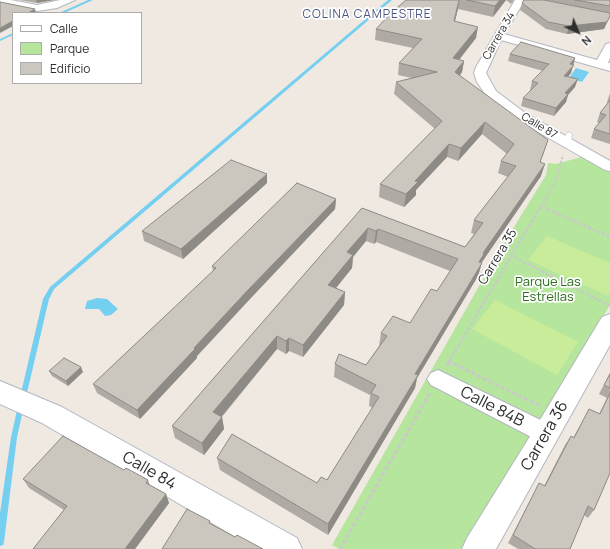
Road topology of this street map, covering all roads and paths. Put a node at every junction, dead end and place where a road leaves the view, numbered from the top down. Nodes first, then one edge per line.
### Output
1 (70, 0) edge
2 (520, 0) edge
3 (0, 1) edge
4 (15, 2) edge
5 (0, 9) edge
6 (498, 36) junction
7 (610, 46) edge
8 (603, 66) edge
9 (480, 73) joint
10 (568, 138) junction
11 (610, 167) edge
12 (540, 206) junction
13 (610, 237) edge
14 (510, 255) junction
15 (610, 306) edge
16 (610, 323) edge
17 (438, 372) junction
18 (5, 394) edge
19 (552, 424) junction
20 (286, 549) edge
21 (340, 549) edge
22 (478, 549) edge

1 - 4 street
2 - 6 street, Carrera 34
3 - 4 street
4 - 5 street
6 - 8 street
6 - 9 street, Carrera 34
7 - 8 street
9 - 10 street, Calle 87
10 - 11 street, Calle 87
10 - 12 path, Carrera 35
12 - 13 path
12 - 14 path, Carrera 35
14 - 15 path
14 - 17 path, Carrera 35
16 - 19 street, Carrera 36
17 - 19 street, Calle 84B
17 - 19 path
17 - 21 path, Carrera 35
18 - 20 street, Calle 84
19 - 22 street, Carrera 36

